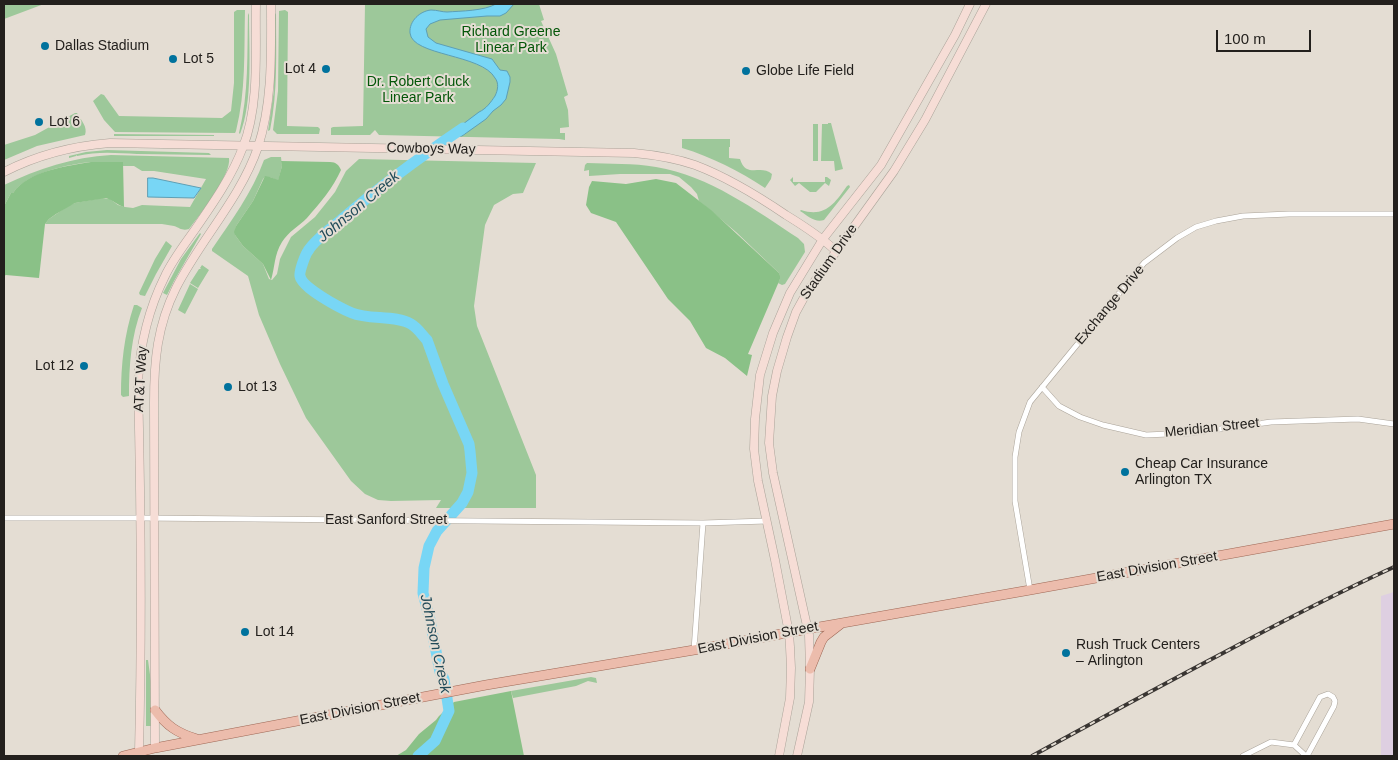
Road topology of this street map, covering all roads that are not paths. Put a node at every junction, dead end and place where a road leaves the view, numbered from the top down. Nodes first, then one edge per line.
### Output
1 (256, 4) edge
2 (271, 4) edge
3 (970, 4) edge
4 (986, 4) edge
5 (955, 35) junction
6 (966, 41) junction
7 (244, 146) junction
8 (258, 146) junction
9 (4, 172) edge
10 (1394, 214) edge
11 (823, 240) junction
12 (836, 251) junction
13 (1042, 387) junction
14 (758, 393) junction
15 (772, 396) junction
16 (1394, 424) edge
17 (4, 518) edge
18 (140, 518) junction
19 (154, 518) junction
20 (767, 521) junction
21 (703, 522) junction
22 (1394, 524) edge
23 (1030, 590) junction
24 (842, 623) junction
25 (808, 629) junction
26 (789, 632) junction
27 (694, 650) junction
28 (810, 669) junction
29 (155, 710) junction
30 (199, 739) junction
31 (1294, 745) junction
32 (155, 748) junction
33 (139, 752) junction
34 (123, 756) edge
35 (779, 756) edge
36 (797, 756) edge
37 (1243, 756) edge
38 (1306, 756) edge

1 - 7 main road, AT&T Way
2 - 8 main road, AT&T Way
3 - 5 main road, Stadium Drive
4 - 6 main road, Stadium Drive
5 - 6 main road
5 - 11 main road, Stadium Drive
6 - 12 main road, Stadium Drive
7 - 8 main road, Cowboys Way
7 - 9 main road, Cowboys Way
7 - 18 main road, AT&T Way
8 - 11 main road, Cowboys Way
8 - 19 main road, AT&T Way
10 - 13 street, Exchange Drive
11 - 12 main road, Cowboys Way
11 - 14 main road, Stadium Drive
12 - 15 main road, Stadium Drive
13 - 16 street, Meridian Street
13 - 23 street, Exchange Drive
14 - 15 main road
14 - 20 main road, Stadium Drive
15 - 25 main road, Stadium Drive
17 - 18 street, East Sanford Street
18 - 19 street, East Sanford Street
18 - 33 main road, AT&T Way
19 - 21 street, East Sanford Street
19 - 29 main road, AT&T Way
20 - 21 street, East Sanford Street
20 - 26 main road, Stadium Drive
21 - 27 street
22 - 23 main road, East Division Street
23 - 24 main road, East Division Street
24 - 25 main road, East Division Street
24 - 28 main road
25 - 26 main road, East Division Street
25 - 28 main road, Stadium Drive
26 - 27 main road, East Division Street
26 - 35 main road, Stadium Drive
27 - 30 main road, East Division Street
28 - 36 main road, Stadium Drive
29 - 30 main road
29 - 32 main road
30 - 32 main road, East Division Street
31 - 37 street
31 - 38 street
31 - 38 street
32 - 33 main road, East Division Street
33 - 34 main road, East Division Street

